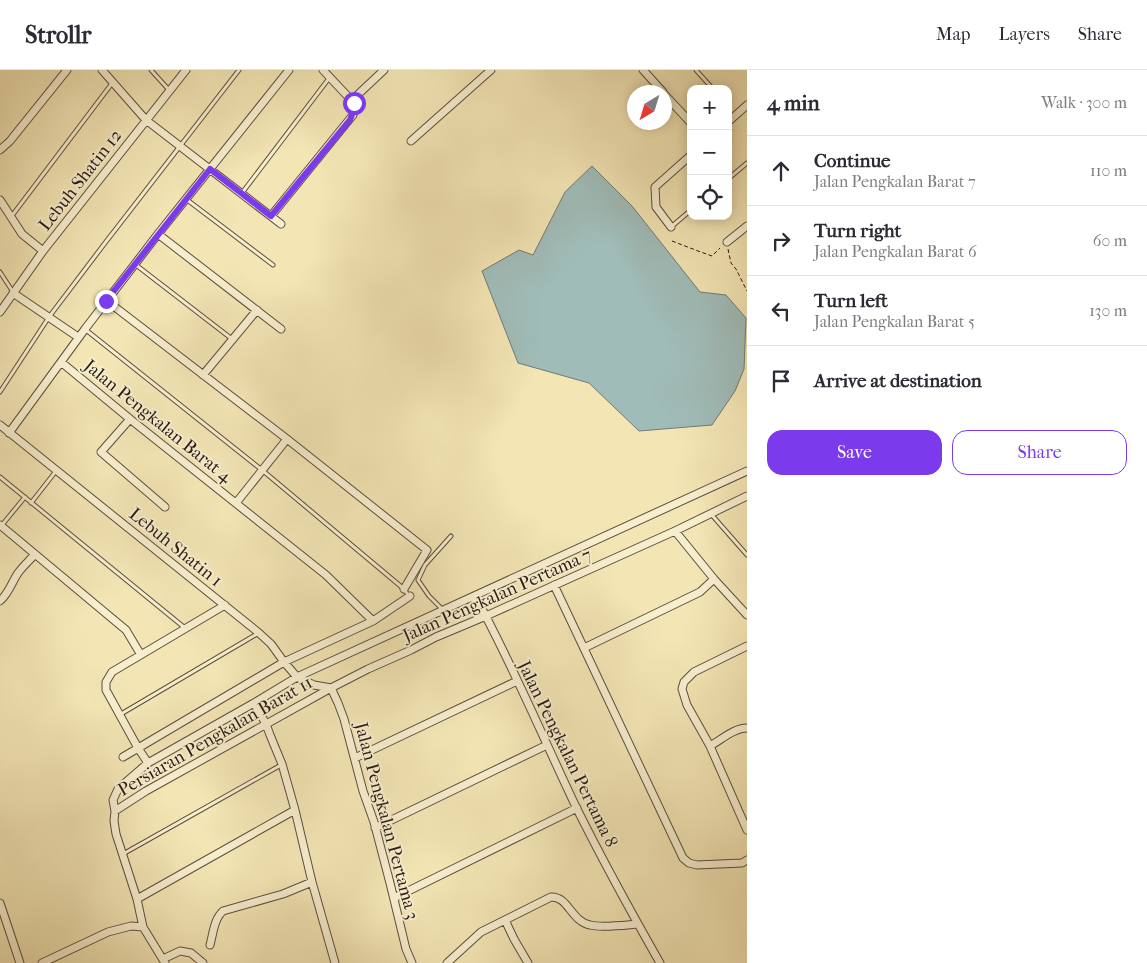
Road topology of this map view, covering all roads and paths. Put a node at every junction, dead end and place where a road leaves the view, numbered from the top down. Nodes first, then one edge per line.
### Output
1 (67, 70) edge
2 (102, 70) edge
3 (151, 70) edge
4 (186, 70) edge
5 (239, 70) edge
6 (289, 70) edge
7 (323, 70) edge
8 (384, 70) edge
9 (491, 70) edge
10 (642, 70) edge
11 (696, 70) edge
12 (330, 77) junction
13 (112, 82) junction
14 (656, 85) edge
15 (709, 85) edge
16 (169, 90) junction
17 (353, 102) junction
18 (672, 102) edge
19 (747, 105) edge
20 (732, 118) edge
21 (687, 119) edge
22 (146, 120) junction
23 (411, 141) dead end
24 (180, 146) junction
25 (0, 150) edge
26 (687, 159) edge
27 (747, 163) edge
28 (210, 169) junction
29 (732, 176) edge
30 (241, 193) junction
31 (186, 199) junction
32 (0, 200) edge
33 (687, 213) edge
34 (271, 216) junction
35 (11, 217) junction
36 (280, 224) dead end
37 (747, 226) edge
38 (671, 227) joint
39 (158, 234) junction
40 (672, 241) dead end
41 (727, 242) junction
42 (43, 251) junction
43 (135, 264) junction
44 (273, 265) dead end
45 (0, 272) edge
46 (747, 291) edge
47 (13, 293) junction
48 (106, 301) junction
49 (257, 310) junction
50 (0, 312) edge
51 (49, 317) junction
52 (85, 328) junction
53 (281, 329) dead end
54 (78, 338) junction
55 (232, 340) junction
56 (61, 362) junction
57 (203, 375) junction
58 (0, 392) edge
59 (130, 419) junction
60 (0, 425) edge
61 (9, 433) junction
62 (287, 439) junction
63 (56, 470) junction
64 (262, 470) junction
65 (747, 471) edge
66 (0, 477) edge
67 (747, 496) edge
68 (25, 497) junction
69 (32, 502) junction
70 (236, 503) junction
71 (166, 507) dead end
72 (711, 514) junction
73 (1, 525) edge
74 (675, 531) junction
75 (451, 536) dead end
76 (35, 554) junction
77 (747, 554) edge
78 (714, 579) junction
79 (554, 585) junction
80 (404, 589) junction
81 (410, 596) joint
82 (475, 596) junction
83 (0, 601) edge
84 (225, 605) junction
85 (443, 610) junction
86 (747, 615) edge
87 (486, 616) junction
88 (374, 621) junction
89 (186, 629) junction
90 (259, 633) junction
91 (747, 646) edge
92 (584, 648) junction
93 (141, 656) junction
94 (284, 662) junction
95 (297, 677) junction
96 (517, 682) junction
97 (331, 688) junction
98 (254, 703) junction
99 (120, 715) junction
100 (266, 724) junction
101 (747, 728) edge
102 (547, 745) junction
103 (710, 746) junction
104 (138, 748) junction
105 (123, 757) dead end
106 (355, 758) junction
107 (148, 763) junction
108 (282, 764) junction
109 (577, 808) junction
110 (295, 810) junction
111 (115, 811) junction
112 (375, 828) junction
113 (747, 830) edge
114 (123, 855) junction
115 (747, 860) edge
116 (312, 882) junction
117 (394, 898) junction
118 (137, 899) junction
119 (0, 903) edge
120 (505, 920) junction
121 (638, 924) junction
122 (143, 927) junction
123 (210, 945) dead end
124 (164, 961) edge
125 (20, 963) edge
126 (42, 963) edge
127 (203, 963) edge
128 (335, 963) edge
129 (412, 963) edge
130 (447, 963) edge
131 (528, 963) edge
132 (660, 963) edge

1 - 25 street
2 - 13 street
3 - 16 lane
4 - 16 street, Lebuh Shatin 12
5 - 24 lane
6 - 28 street
7 - 12 street
8 - 17 street
9 - 23 street
10 - 14 street
11 - 15 lane
12 - 17 street
12 - 30 lane
13 - 22 street
13 - 35 lane
16 - 22 street, Lebuh Shatin 12
17 - 34 street
18 - 21 street
19 - 20 street
22 - 24 street
22 - 42 street, Lebuh Shatin 12
24 - 28 street
24 - 51 lane
26 - 38 street
27 - 29 lane
28 - 30 street
28 - 31 street
30 - 34 street
31 - 39 street
31 - 44 lane
32 - 35 street
33 - 38 lane
34 - 36 street
35 - 42 street
37 - 41 street
39 - 43 street
39 - 49 street
40 - 41 path
41 - 46 path
42 - 47 street, Lebuh Shatin 12
43 - 48 street
43 - 55 lane
45 - 47 lane
47 - 50 street, Lebuh Shatin 12
47 - 51 street
48 - 52 street
48 - 57 street
49 - 53 street
49 - 55 street
51 - 54 street
51 - 58 lane
52 - 54 street
52 - 64 lane
54 - 56 street
55 - 57 street
56 - 59 street, Jalan Pengkalan Barat 4
56 - 61 street
57 - 62 street
59 - 70 street, Jalan Pengkalan Barat 4
59 - 71 street
60 - 61 street, Lebuh Shatin 1
61 - 63 street, Lebuh Shatin 1
62 - 64 street
62 - 80 street
63 - 69 lane
63 - 84 street, Lebuh Shatin 1
64 - 70 street
64 - 80 lane
65 - 82 street
66 - 68 lane
67 - 72 street, Jalan Pengkalan Pertama 7
68 - 69 lane
68 - 73 lane
69 - 89 lane
70 - 88 street, Jalan Pengkalan Barat 4
72 - 74 street, Jalan Pengkalan Pertama 7
72 - 77 lane
73 - 76 street
74 - 78 street
74 - 79 street, Jalan Pengkalan Pertama 7
75 - 85 lane
76 - 83 street
76 - 93 street
78 - 86 street
78 - 92 street
79 - 87 street, Jalan Pengkalan Pertama 7
79 - 92 street
80 - 81 lane
81 - 88 street
82 - 85 street
82 - 87 street, Jalan Pengkalan Pertama 8
84 - 89 street
84 - 90 street, Lebuh Shatin 1
85 - 95 street
87 - 96 street, Jalan Pengkalan Pertama 8
87 - 97 street, Jalan Pengkalan Pertama 7
88 - 94 street
89 - 93 street
90 - 94 street, Lebuh Shatin 1
90 - 99 lane
91 - 103 street
92 - 115 street
93 - 99 street
94 - 95 street, Lebuh Shatin 1
94 - 104 street
95 - 97 street, Lebuh Shatin 1
95 - 98 street
96 - 102 street, Jalan Pengkalan Pertama 8
96 - 106 street
97 - 100 street, Persiaran Pengkalan Barat 11
97 - 106 street, Jalan Pengkalan Pertama 3
98 - 100 street
98 - 107 street
99 - 104 street
100 - 108 street
100 - 111 street, Persiaran Pengkalan Barat 11
101 - 103 street
102 - 109 street, Jalan Pengkalan Pertama 8
102 - 112 street
103 - 113 street
104 - 105 street
104 - 107 street
106 - 112 street, Jalan Pengkalan Pertama 3
107 - 111 street
108 - 110 street
108 - 114 lane
109 - 117 street
109 - 121 street, Jalan Pengkalan Pertama 8
110 - 116 street
110 - 118 street
111 - 114 street
112 - 117 street, Jalan Pengkalan Pertama 3
114 - 118 street
116 - 123 street
116 - 128 street
117 - 129 street, Jalan Pengkalan Pertama 3
118 - 122 street
119 - 125 street
120 - 121 street
120 - 130 street
120 - 131 street
121 - 132 street, Jalan Pengkalan Pertama 8
122 - 124 street
122 - 126 street
124 - 127 street

